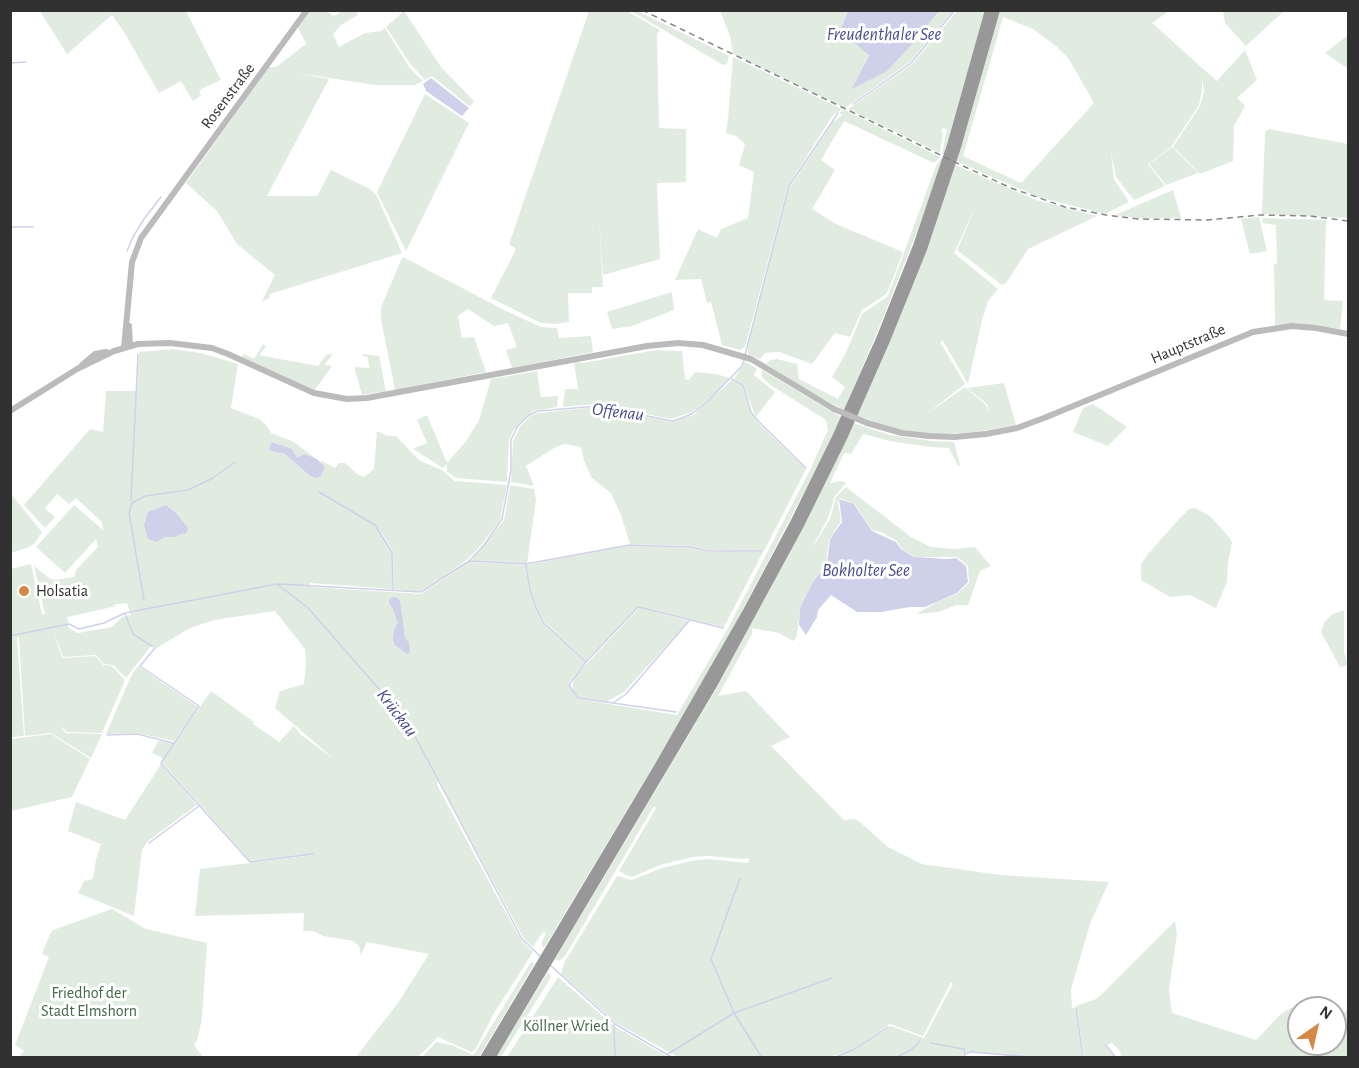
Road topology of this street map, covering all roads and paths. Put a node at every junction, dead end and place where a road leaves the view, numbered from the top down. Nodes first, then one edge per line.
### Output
1 (307, 10) edge
2 (989, 10) edge
3 (996, 10) edge
4 (1348, 334) edge
5 (127, 347) junction
6 (10, 411) edge
7 (554, 947) junction
8 (540, 971) junction
9 (484, 1058) edge
10 (491, 1058) edge

1 - 5 main road, Rosenstraße
2 - 7 highway
3 - 7 highway
4 - 5 main road, Hauptstraße, bridge
5 - 6 main road
7 - 8 highway
8 - 9 highway
8 - 10 highway

